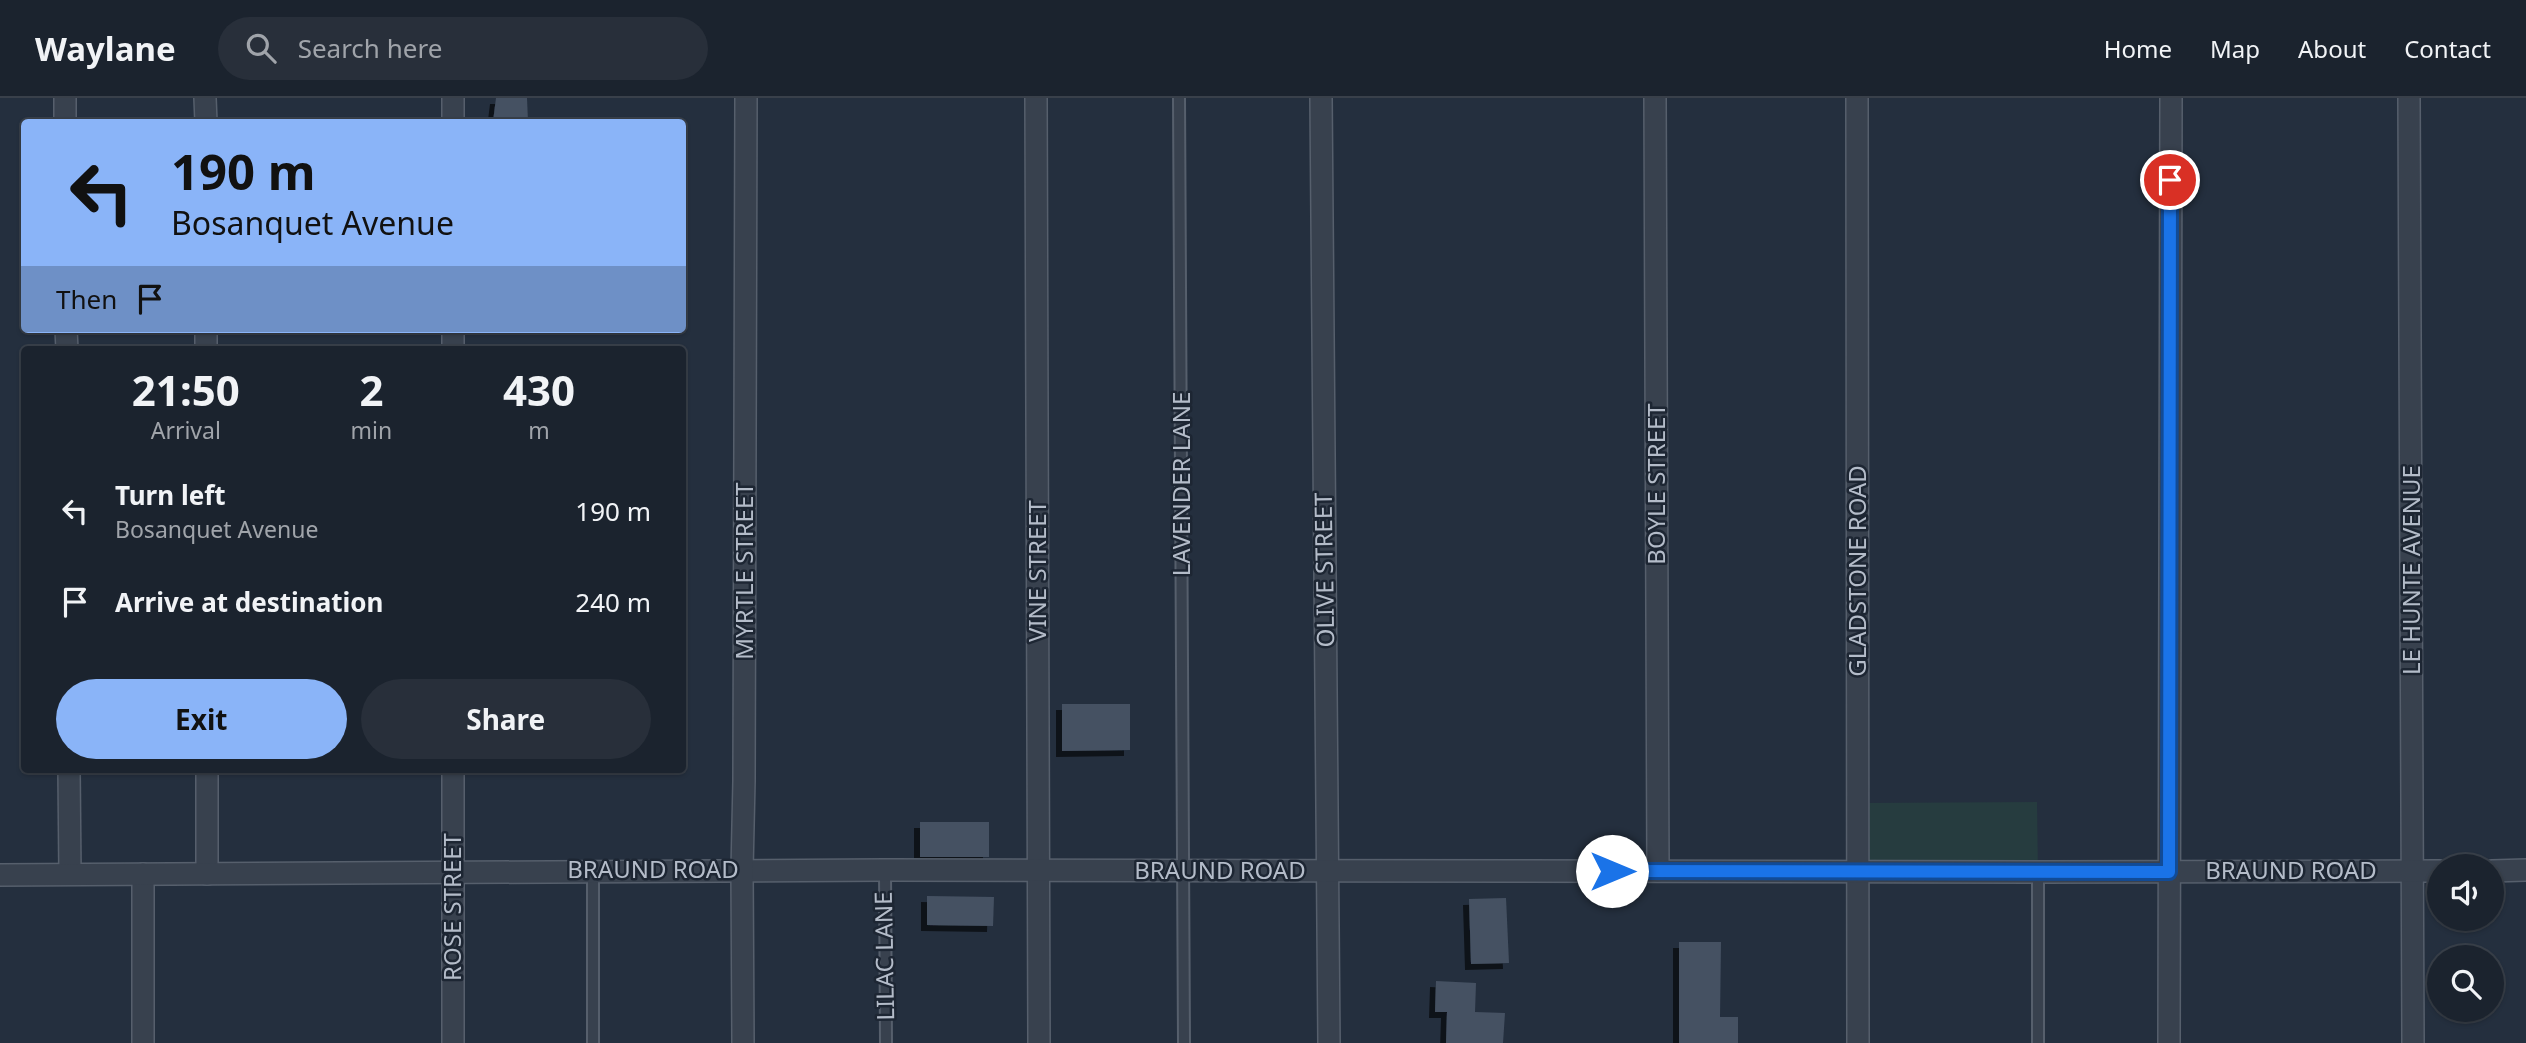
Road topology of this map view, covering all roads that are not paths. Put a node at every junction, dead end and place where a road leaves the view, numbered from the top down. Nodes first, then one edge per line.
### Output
1 (65, 98) edge
2 (205, 98) edge
3 (453, 98) edge
4 (746, 98) edge
5 (1036, 98) edge
6 (1179, 98) edge
7 (1321, 98) edge
8 (1654, 98) edge
9 (1857, 98) edge
10 (2171, 98) edge
11 (2409, 98) edge
12 (65, 119) edge
13 (205, 119) edge
14 (453, 119) edge
15 (69, 773) edge
16 (206, 773) edge
17 (453, 773) edge
18 (593, 870) junction
19 (741, 870) junction
20 (885, 870) junction
21 (1039, 870) junction
22 (2526, 870) edge
23 (453, 871) junction
24 (1184, 871) junction
25 (1328, 871) junction
26 (1658, 871) junction
27 (1858, 871) junction
28 (2413, 871) junction
29 (2427, 871) edge
30 (2504, 871) edge
31 (2038, 872) junction
32 (2169, 872) junction
33 (207, 873) junction
34 (0, 874) edge
35 (70, 874) junction
36 (143, 874) junction
37 (143, 1043) edge
38 (453, 1043) edge
39 (593, 1043) edge
40 (743, 1043) edge
41 (886, 1043) edge
42 (1039, 1043) edge
43 (1184, 1043) edge
44 (1329, 1043) edge
45 (1858, 1043) edge
46 (2038, 1043) edge
47 (2169, 1043) edge
48 (2413, 1043) edge

1 - 12 street
2 - 13 street
3 - 14 street
4 - 19 street, MYRTLE STREET
5 - 21 street, VINE STREET
6 - 24 lane, LAVENDER LANE
7 - 25 street, OLIVE STREET
8 - 26 street, BOYLE STREET
9 - 27 street, GLADSTONE ROAD
10 - 32 street
11 - 28 street, LE HUNTE AVENUE
15 - 35 street
16 - 33 street
17 - 23 street, ROSE STREET
18 - 19 street, BRAUND ROAD
18 - 23 street, BRAUND ROAD
18 - 39 lane
19 - 20 street, BRAUND ROAD
19 - 40 street, MYRTLE STREET
20 - 21 street, BRAUND ROAD
20 - 41 lane, LILAC LANE
21 - 24 street, BRAUND ROAD
21 - 42 street, VINE STREET
22 - 30 street
23 - 33 street, BRAUND ROAD
23 - 38 street, ROSE STREET
24 - 25 street, BRAUND ROAD
24 - 43 lane, LAVENDER LANE
25 - 26 street, BRAUND ROAD
25 - 44 street, OLIVE STREET
26 - 27 street, BRAUND ROAD
27 - 31 street, BRAUND ROAD
27 - 45 street, GLADSTONE ROAD
28 - 29 street, BRAUND ROAD
28 - 32 street, BRAUND ROAD
28 - 48 street, LE HUNTE AVENUE
31 - 32 street, BRAUND ROAD
31 - 46 lane
32 - 47 street
33 - 36 street, BRAUND ROAD
34 - 35 street, BRAUND ROAD
35 - 36 street, BRAUND ROAD
36 - 37 street

